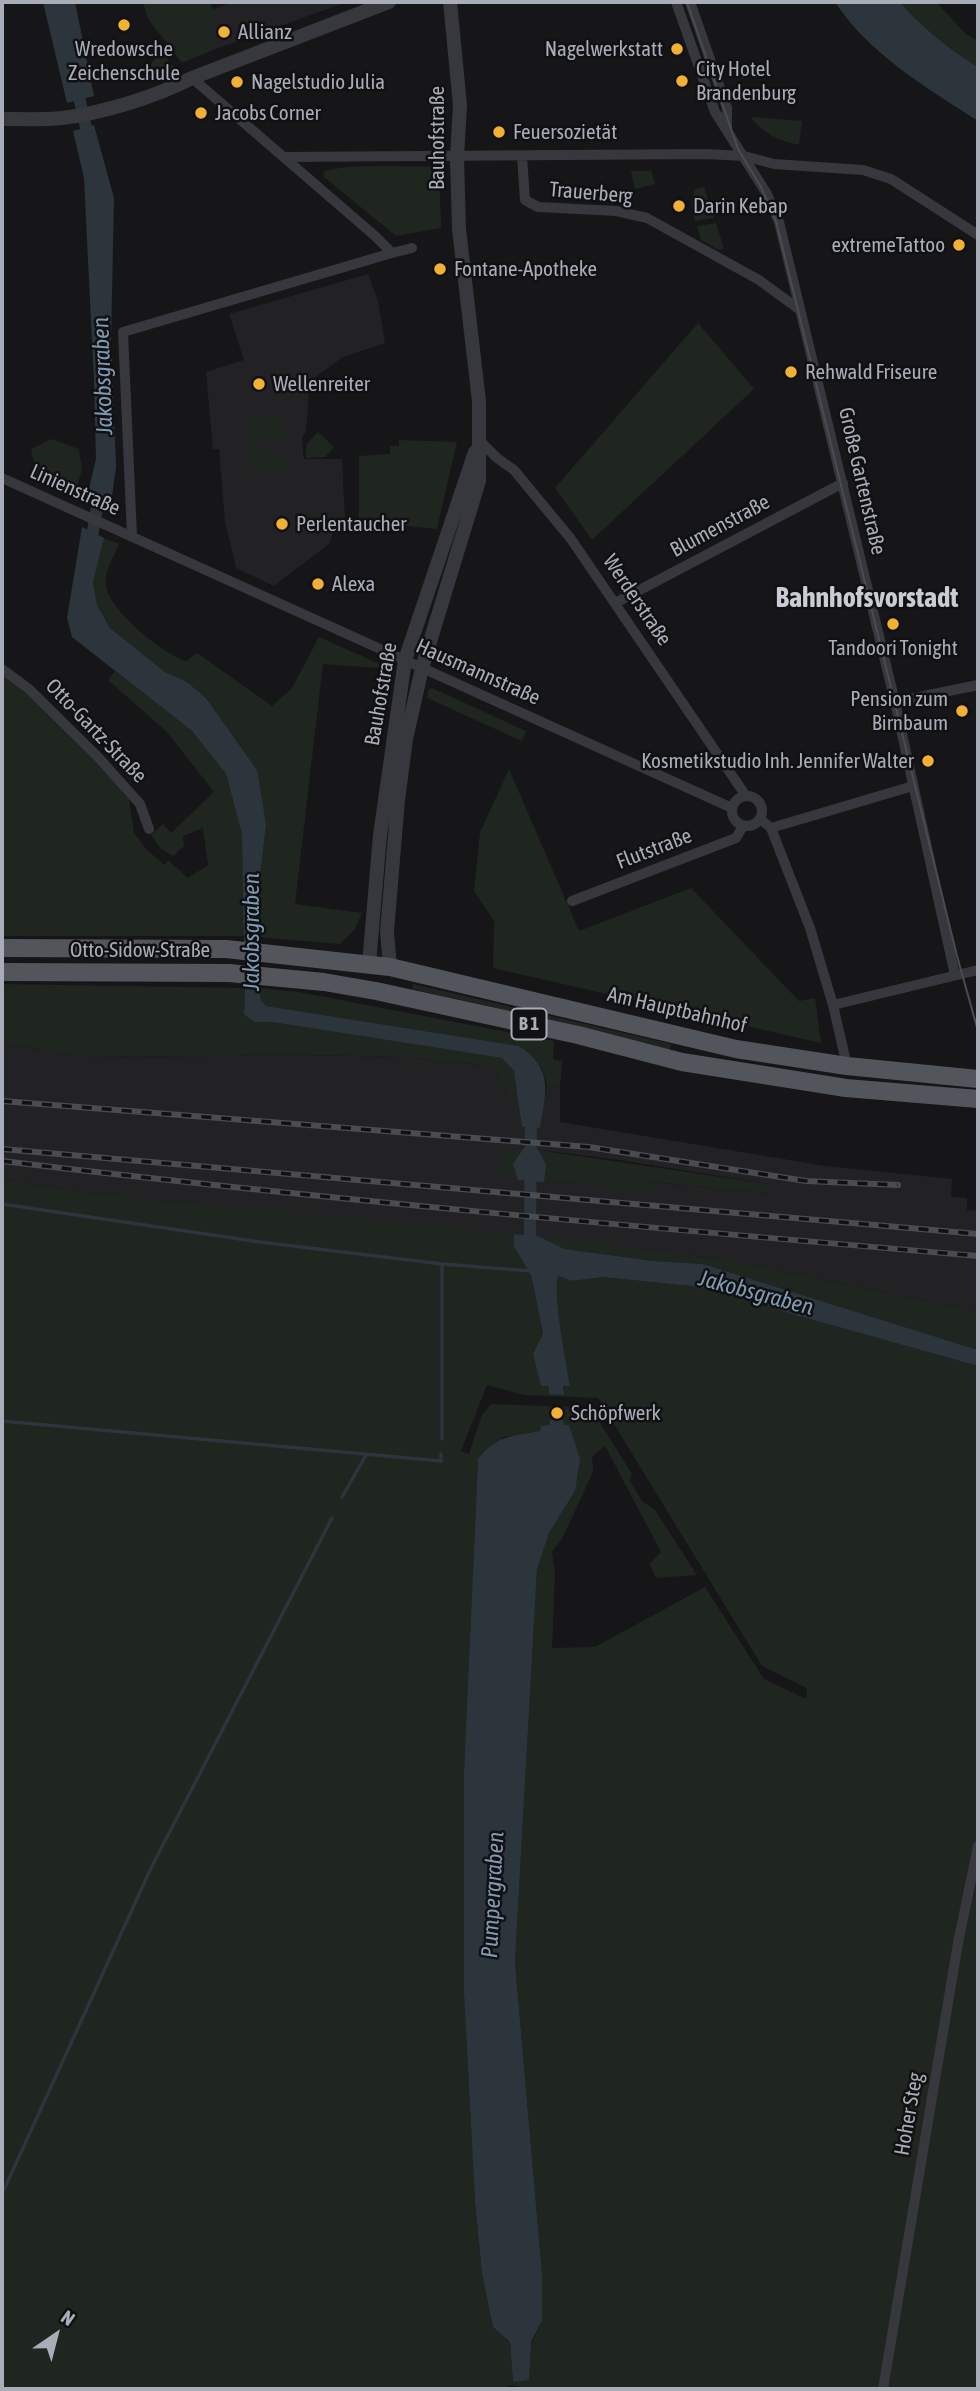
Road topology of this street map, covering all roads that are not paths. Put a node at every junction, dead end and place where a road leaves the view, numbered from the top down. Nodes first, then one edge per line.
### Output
1 (389, 2) edge
2 (450, 2) edge
3 (676, 2) edge
4 (690, 2) edge
5 (192, 78) junction
6 (2, 119) edge
7 (727, 131) junction
8 (283, 156) junction
9 (522, 156) junction
10 (744, 156) junction
11 (457, 157) junction
12 (978, 235) edge
13 (412, 247) dead end
14 (392, 253) junction
15 (800, 310) junction
16 (479, 440) junction
17 (2, 478) edge
18 (843, 483) junction
19 (132, 536) junction
20 (615, 603) junction
21 (405, 660) junction
22 (422, 668) junction
23 (2, 669) edge
24 (978, 685) edge
25 (895, 702) junction
26 (913, 786) junction
27 (746, 796) junction
28 (732, 808) junction
29 (760, 819) junction
30 (743, 826) junction
31 (771, 828) junction
32 (149, 830) dead end
33 (572, 901) dead end
34 (2, 948) edge
35 (369, 964) junction
36 (390, 967) junction
37 (978, 970) edge
38 (2, 972) edge
39 (955, 975) junction
40 (376, 991) junction
41 (833, 1005) junction
42 (688, 1037) junction
43 (682, 1062) junction
44 (847, 1066) junction
45 (978, 1079) edge
46 (846, 1088) junction
47 (978, 1099) edge
48 (978, 1846) edge
49 (883, 2389) edge

1 - 5 street
2 - 11 street, Bauhofstraße
3 - 7 street, Große Gartenstraße
4 - 7 street, Große Gartenstraße
5 - 6 street
5 - 8 street
7 - 10 street, Große Gartenstraße
8 - 11 street, Trauerberg
8 - 14 street
9 - 10 street, Trauerberg
9 - 11 street, Trauerberg
9 - 15 street, Trauerberg
10 - 12 street, Trauerberg
10 - 15 street, Große Gartenstraße
11 - 16 street, Bauhofstraße
13 - 14 street
14 - 19 street
15 - 18 street, Große Gartenstraße
16 - 20 street, Werderstraße
16 - 21 street, Bauhofstraße
16 - 22 street, Bauhofstraße
17 - 19 street, Linienstraße
18 - 20 street, Blumenstraße
18 - 25 street, Große Gartenstraße
19 - 21 street, Hausmannstraße
20 - 27 street, Werderstraße
21 - 22 street, Hausmannstraße
21 - 35 street, Bauhofstraße
22 - 28 street, Hausmannstraße
22 - 36 street, Bauhofstraße
23 - 32 street, Otto-Gartz-Straße
24 - 25 street
25 - 26 street, Große Gartenstraße
26 - 31 street
26 - 39 street, Große Gartenstraße
27 - 28 street
27 - 29 street, Werderstraße
28 - 30 street
29 - 30 street
29 - 31 street
30 - 33 street, Flutstraße
31 - 41 street
34 - 35 main road, Otto-Sidow-Straße / B 1
35 - 36 main road, Am Hauptbahnhof / B 1
35 - 40 main road
36 - 40 main road
36 - 42 main road, Am Hauptbahnhof / B 1
37 - 39 street
38 - 40 main road, Otto-Sidow-Straße / B 1
39 - 41 street
40 - 43 main road, B 1
41 - 44 street
42 - 43 main road
42 - 44 main road, Am Hauptbahnhof / B 1
43 - 46 main road, B 1
44 - 45 main road, Am Hauptbahnhof / B 1
44 - 46 main road
46 - 47 main road, B 1
48 - 49 street, Hoher Steg

